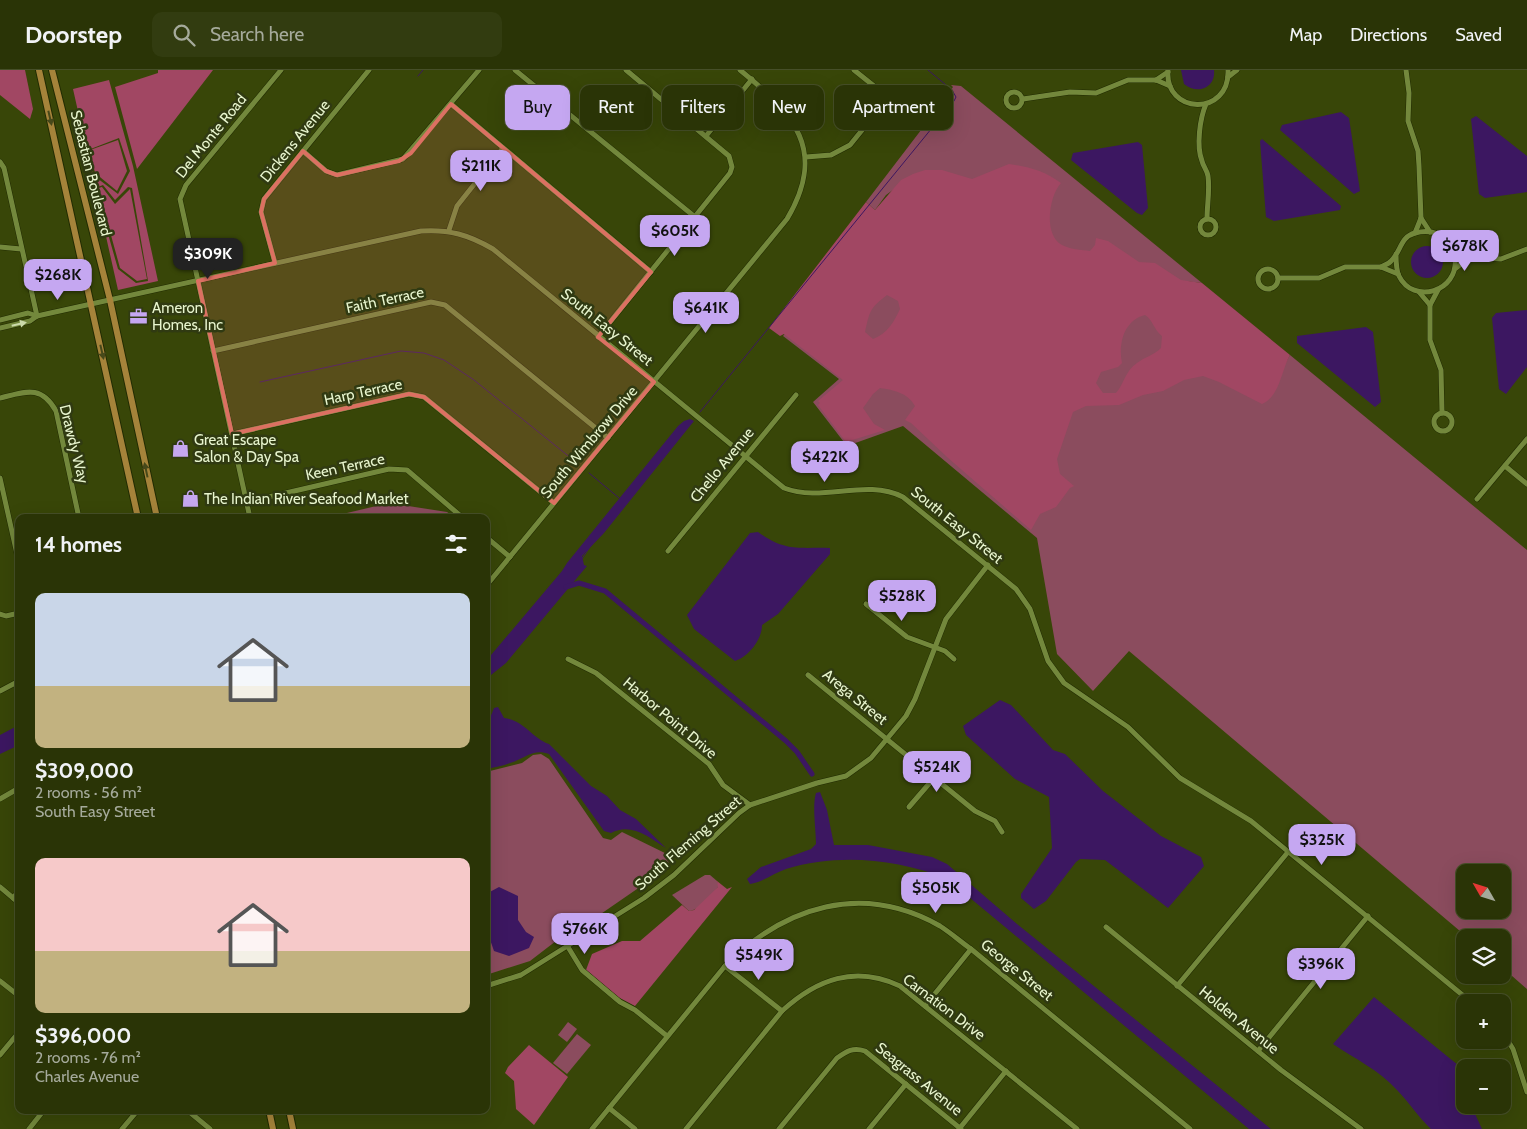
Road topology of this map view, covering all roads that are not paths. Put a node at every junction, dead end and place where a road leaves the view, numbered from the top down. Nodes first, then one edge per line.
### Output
1 (39, 70) edge
2 (52, 70) edge
3 (281, 70) edge
4 (368, 70) edge
5 (479, 70) edge
6 (515, 70) edge
7 (626, 70) edge
8 (740, 70) edge
9 (856, 70) edge
10 (1228, 70) edge
11 (1237, 70) edge
12 (1406, 70) edge
13 (1168, 71) edge
14 (1228, 78) junction
15 (752, 79) junction
16 (1156, 80) junction
17 (1170, 86) junction
18 (1023, 99) dead end
19 (451, 104) junction
20 (1206, 104) junction
21 (1194, 105) junction
22 (1200, 116) junction
23 (706, 136) junction
24 (503, 148) junction
25 (303, 151) junction
26 (806, 157) junction
27 (0, 162) edge
28 (695, 217) junction
29 (1421, 218) junction
30 (1206, 219) dead end
31 (449, 230) junction
32 (1430, 232) junction
33 (1415, 233) junction
34 (0, 247) edge
35 (20, 249) junction
36 (1527, 249) edge
37 (1453, 250) junction
38 (1396, 254) junction
39 (1470, 257) junction
40 (275, 263) junction
41 (1381, 267) junction
42 (1456, 268) junction
43 (651, 272) junction
44 (1398, 274) junction
45 (1278, 278) dead end
46 (198, 281) junction
47 (1438, 290) junction
48 (1420, 292) junction
49 (110, 300) junction
50 (91, 304) junction
51 (1430, 305) junction
52 (37, 316) junction
53 (0, 320) edge
54 (0, 328) edge
55 (598, 337) junction
56 (213, 351) junction
57 (654, 382) junction
58 (796, 395) dead end
59 (0, 398) edge
60 (1442, 413) dead end
61 (232, 434) junction
62 (608, 438) junction
63 (1527, 439) edge
64 (744, 457) junction
65 (1505, 466) junction
66 (0, 478) edge
67 (1527, 484) edge
68 (1477, 499) dead end
69 (247, 502) junction
70 (554, 503) junction
71 (78, 514) edge
72 (137, 514) edge
73 (156, 514) edge
74 (249, 514) edge
75 (458, 514) edge
76 (490, 540) edge
77 (15, 545) edge
78 (668, 551) dead end
79 (510, 557) junction
80 (988, 565) junction
81 (490, 581) edge
82 (866, 604) dead end
83 (0, 614) edge
84 (15, 614) edge
85 (934, 647) junction
86 (568, 659) dead end
87 (954, 659) dead end
88 (808, 674) dead end
89 (15, 682) edge
90 (0, 691) edge
91 (887, 739) junction
92 (934, 778) junction
93 (15, 790) edge
94 (0, 798) edge
95 (750, 805) junction
96 (909, 807) dead end
97 (1002, 832) dead end
98 (1288, 852) junction
99 (0, 887) edge
100 (15, 896) edge
101 (13, 898) joint
102 (1368, 916) junction
103 (1106, 927) dead end
104 (568, 946) junction
105 (971, 949) junction
106 (725, 966) junction
107 (0, 981) edge
108 (490, 985) edge
109 (1178, 986) junction
110 (15, 993) edge
111 (1461, 994) edge
112 (925, 1006) junction
113 (782, 1011) junction
114 (667, 1036) junction
115 (15, 1037) edge
116 (1511, 1046) edge
117 (1258, 1051) junction
118 (0, 1055) edge
119 (1006, 1071) junction
120 (906, 1084) junction
121 (1527, 1092) edge
122 (609, 1108) junction
123 (41, 1114) edge
124 (135, 1114) edge
125 (192, 1114) edge
126 (270, 1114) edge
127 (290, 1114) edge
128 (1182, 1127) edge
129 (29, 1129) edge
130 (122, 1129) edge
131 (210, 1129) edge
132 (273, 1129) edge
133 (293, 1129) edge
134 (592, 1129) edge
135 (635, 1129) edge
136 (686, 1129) edge
137 (779, 1129) edge
138 (869, 1129) edge
139 (960, 1129) edge
140 (1076, 1129) edge
141 (1190, 1129) edge
142 (1361, 1129) edge

1 -> 50 main road, Sebastian Boulevard
2 - 49 main road, Sebastian Boulevard
3 - 46 street, Del Monte Road
4 - 25 street, Dickens Avenue
5 - 19 street
6 - 28 street
7 - 23 street
8 - 15 street, South Wimbrow Drive
9 - 26 street
10 - 14 street
11 - 14 street
12 - 29 street
13 - 16 street
13 - 17 street
14 - 20 street
15 - 23 street
15 - 26 street, South Wimbrow Drive
16 - 17 street
16 - 18 street
17 - 21 street
19 - 24 street
19 - 25 street
20 - 21 street
20 - 22 street
21 - 22 street
22 - 30 street
23 - 28 street
24 - 31 street
24 - 43 street
25 - 40 street, Dickens Avenue
26 - 57 street, South Wimbrow Drive
27 - 35 street
28 - 43 street
29 - 32 street
29 - 33 street
31 - 40 street, South Easy Street
31 - 55 street, South Easy Street
32 - 33 street
32 - 37 street
33 - 38 street
34 - 35 street
35 - 52 street
36 - 39 street
37 - 39 street
37 - 42 street
38 - 41 street
38 - 44 street
39 - 42 street
40 - 46 street, South Easy Street
41 - 44 street
41 - 45 street
42 - 47 street
43 - 55 street
44 - 48 street
46 - 49 street, South Easy Street
46 - 56 street, Del Monte Road
47 - 48 street
47 - 51 street
48 - 51 street
49 - 50 street, South Easy Street
73 -> 49 main road, Sebastian Boulevard
50 - 52 street, South Easy Street
50 -> 72 main road, Sebastian Boulevard
51 - 60 street
52 - 53 street
54 -> 52 street
55 - 57 street, South Easy Street
56 - 61 street, Del Monte Road
56 - 62 street, Faith Terrace
57 - 62 street, South Wimbrow Drive
57 - 64 street, South Easy Street
58 - 64 street, Chello Avenue
59 - 71 street, Drawdy Way
61 - 69 street, Del Monte Road
61 - 70 street, Harp Terrace
62 - 70 street, South Wimbrow Drive
63 - 65 street
64 - 78 street, Chello Avenue
64 - 80 street, South Easy Street
65 - 67 street
65 - 68 street
66 - 77 street
69 - 74 street, Del Monte Road
69 - 75 street, Keen Terrace
70 - 79 street, South Wimbrow Drive
76 - 79 street
79 - 81 street, South Wimbrow Drive
80 - 85 street, South Fleming Street
80 - 98 street, South Easy Street
82 - 85 street
83 - 84 street
85 - 87 street
85 - 91 street, South Fleming Street
86 - 95 street, Harbor Point Drive
88 - 91 street, Arega Street
89 - 90 street
91 - 92 street, Arega Street
91 - 95 street, South Fleming Street
92 - 96 street
92 - 97 street, Arega Street
93 - 94 street
95 - 104 street, South Fleming Street
98 - 102 street, South Easy Street
98 - 109 street
99 - 101 street
100 - 101 street
102 - 111 street, South Easy Street
102 - 117 street
103 - 109 street, Holden Avenue
104 - 108 street, South Fleming Street
104 - 114 street
105 - 106 street, George Street
105 - 112 street
105 - 128 street, George Street
106 - 113 street
106 - 114 street, George Street
107 - 110 street
109 - 117 street, Holden Avenue
112 - 113 street, Carnation Drive
112 - 119 street, Carnation Drive
113 - 136 street, Carnation Drive
114 - 122 street, George Street
115 - 118 street
116 - 121 street
117 - 142 street, Holden Avenue
119 - 139 street
119 - 140 street, Carnation Drive
120 - 137 street, Seagrass Avenue
120 - 138 street
120 - 139 street, Seagrass Avenue
122 - 134 street, George Street
122 - 135 street
123 - 129 street
124 - 130 street
125 - 131 street
126 - 132 main road
127 - 133 main road
128 - 141 street, George Street

